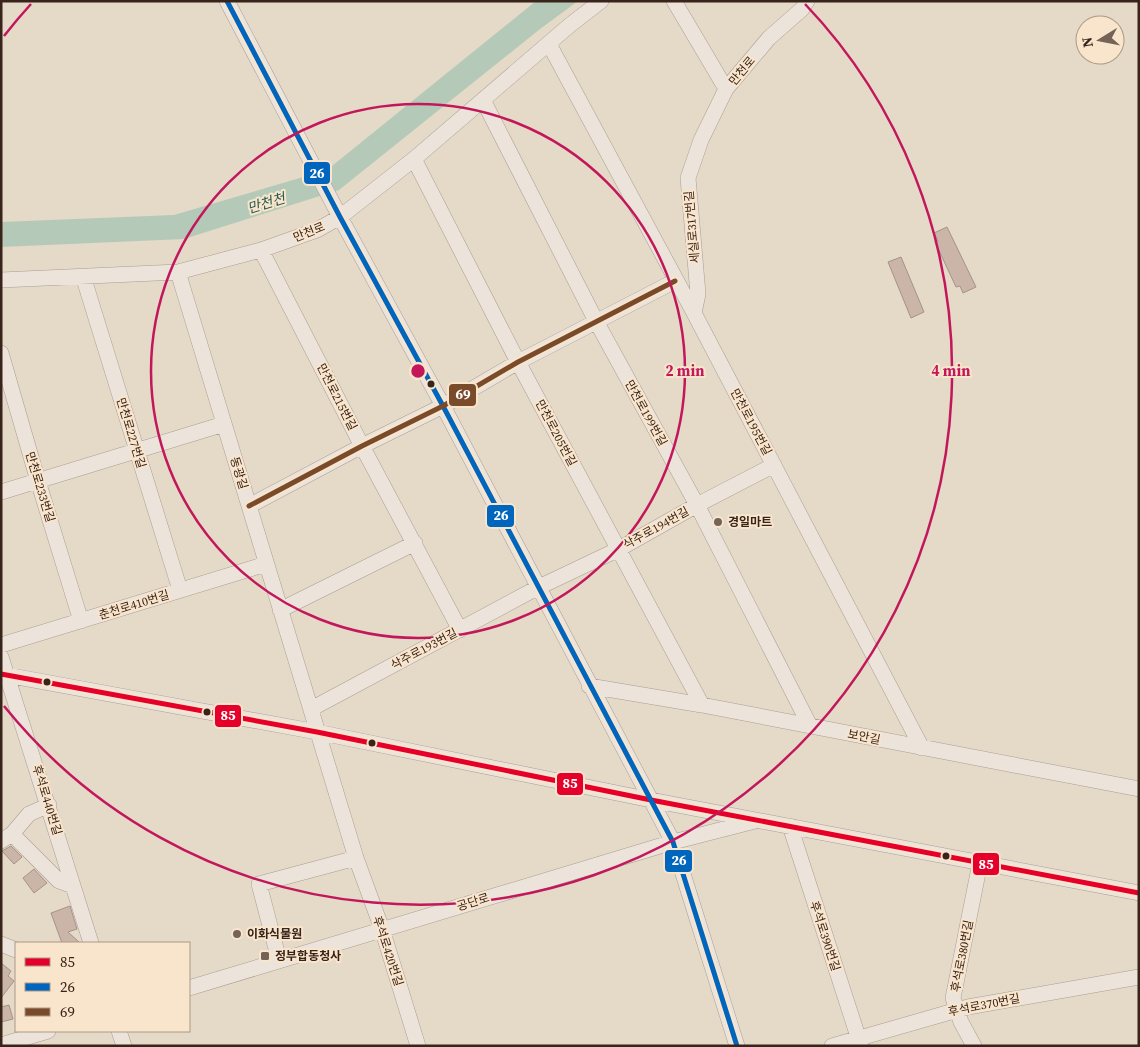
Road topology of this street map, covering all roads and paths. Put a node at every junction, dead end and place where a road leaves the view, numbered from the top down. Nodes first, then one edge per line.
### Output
1 (227, 1) edge
2 (601, 1) edge
3 (674, 1) edge
4 (807, 1) edge
5 (549, 44) junction
6 (726, 89) junction
7 (483, 100) junction
8 (414, 159) junction
9 (340, 218) junction
10 (261, 250) junction
11 (178, 272) junction
12 (83, 276) junction
13 (1, 280) edge
14 (675, 281) junction
15 (694, 313) junction
16 (596, 321) junction
17 (1, 354) edge
18 (518, 362) junction
19 (443, 406) junction
20 (224, 424) junction
21 (362, 446) junction
22 (137, 451) junction
23 (774, 465) junction
24 (38, 481) junction
25 (1, 492) edge
26 (697, 505) junction
27 (249, 506) junction
28 (415, 543) junction
29 (619, 549) junction
30 (266, 564) junction
31 (537, 588) junction
32 (180, 590) junction
33 (280, 610) junction
34 (81, 621) junction
35 (460, 630) junction
36 (1, 645) edge
37 (1, 657) edge
38 (4, 675) edge
39 (589, 686) junction
40 (702, 705) junction
41 (311, 709) junction
42 (810, 726) junction
43 (317, 732) junction
44 (922, 748) junction
45 (1139, 790) edge
46 (651, 800) junction
47 (49, 805) junction
48 (758, 820) junction
49 (790, 826) junction
50 (6, 838) edge
51 (673, 842) junction
52 (356, 858) junction
53 (980, 863) junction
54 (73, 886) junction
55 (1139, 894) edge
56 (382, 929) junction
57 (92, 942) edge
58 (1, 944) edge
59 (15, 950) edge
60 (279, 960) junction
61 (1139, 977) edge
62 (190, 988) edge
63 (956, 1010) junction
64 (45, 1032) edge
65 (119, 1032) edge
66 (859, 1042) edge
67 (1, 1045) edge
68 (124, 1046) edge
69 (418, 1046) edge
70 (737, 1046) edge
71 (832, 1046) edge
72 (974, 1046) edge

1 - 9 street
2 - 5 street, 만천로
3 - 6 street, 만천로
4 - 6 street, 만천로
5 - 7 street, 만천로
5 - 14 street, 만천로195번길
6 - 15 street, 세실로317번길
7 - 8 street, 만천로
7 - 16 street, 만천로199번길
8 - 9 street, 만천로
8 - 18 street, 만천로205번길
9 - 10 street, 만천로
9 - 19 street
10 - 11 street, 만천로
10 - 21 street, 만천로215번길
11 - 12 street, 만천로
11 - 20 street, 동광길
12 - 13 street, 만천로
12 - 22 street, 만천로227번길
14 - 15 street, 만천로195번길
14 - 16 street
15 - 23 street, 만천로195번길
16 - 18 street
16 - 26 street, 만천로199번길
17 - 24 street, 만천로233번길
18 - 19 street
18 - 29 street, 만천로205번길
19 - 21 street
19 - 31 street
20 - 22 street
20 - 27 street, 동광길
21 - 27 street
21 - 28 street, 만천로215번길
22 - 24 street
22 - 32 street, 만천로227번길
23 - 26 street, 삭주로194번길
23 - 44 street, 만천로195번길
24 - 25 street
24 - 34 street, 만천로233번길
26 - 29 street, 삭주로194번길
26 - 42 street, 만천로199번길
27 - 30 street, 동광길
28 - 33 street
28 - 35 street, 만천로215번길
29 - 31 street, 삭주로194번길
29 - 40 street, 만천로205번길
30 - 32 street, 춘천로410번길
30 - 33 street, 동광길
31 - 35 street, 삭주로193번길
31 - 39 street
32 - 34 street, 춘천로410번길
33 - 41 street, 동광길
34 - 36 street, 춘천로410번길
35 - 41 street, 삭주로193번길
37 - 38 street, 후석로440번길
38 - 43 street
38 - 47 street, 후석로440번길
39 - 40 street, 보안길
39 - 46 street
40 - 42 street, 보안길
41 - 43 street, 동광길
42 - 44 street, 보안길
43 - 46 street
43 - 52 street, 후석로420번길
44 - 45 street, 보안길
46 - 48 street
46 - 51 street
47 - 50 street
47 - 54 street, 후석로440번길
48 - 49 street
48 - 51 street, 공단로
49 - 53 street
49 - 66 street, 후석로390번길
50 - 54 street
51 - 56 street, 공단로
51 - 70 street
52 - 56 street, 후석로420번길
52 - 60 street
53 - 55 street
53 - 63 street, 후석로380번길
54 - 57 street, 후석로440번길
56 - 60 street, 공단로
56 - 69 street, 후석로420번길
58 - 59 street
60 - 62 street, 공단로
61 - 63 street, 후석로370번길
63 - 66 street, 후석로370번길
63 - 72 street, 후석로380번길
64 - 67 street
65 - 68 street
66 - 71 street, 후석로370번길

